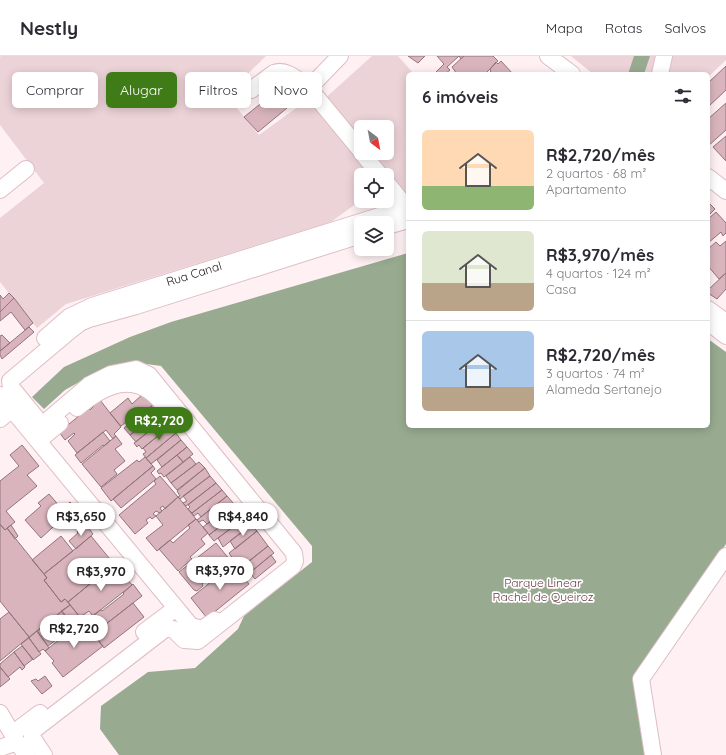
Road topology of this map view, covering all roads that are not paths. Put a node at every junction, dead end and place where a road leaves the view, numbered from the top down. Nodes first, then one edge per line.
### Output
1 (340, 56) edge
2 (548, 56) edge
3 (664, 56) edge
4 (569, 72) edge
5 (660, 72) edge
6 (322, 75) edge
7 (259, 84) edge
8 (251, 90) dead end
9 (322, 104) edge
10 (354, 142) edge
11 (368, 160) edge
12 (375, 168) edge
13 (26, 169) dead end
14 (710, 179) edge
15 (0, 190) edge
16 (726, 191) edge
17 (394, 193) edge
18 (406, 209) edge
19 (406, 213) edge
20 (406, 213) edge
21 (394, 221) edge
22 (354, 237) edge
23 (710, 310) edge
24 (726, 322) edge
25 (710, 324) edge
26 (726, 336) edge
27 (0, 378) edge
28 (0, 395) edge
29 (6, 414) edge
30 (38, 441) junction
31 (726, 556) edge
32 (176, 608) junction
33 (0, 713) edge
34 (18, 744) edge
35 (0, 748) edge
36 (44, 755) edge
37 (653, 755) edge

1 - 6 street
2 - 4 street
3 - 5 street
7 - 8 street
9 - 10 street
11 - 12 street
13 - 15 street
14 - 16 street
17 - 18 street
19 - 21 street
20 - 27 street, Rua Canal
22 - 36 street
23 - 24 street
25 - 26 street
28 - 29 street
29 - 30 street
30 - 32 street
30 - 32 street
31 - 37 street
32 - 34 street
33 - 34 street
34 - 35 street

